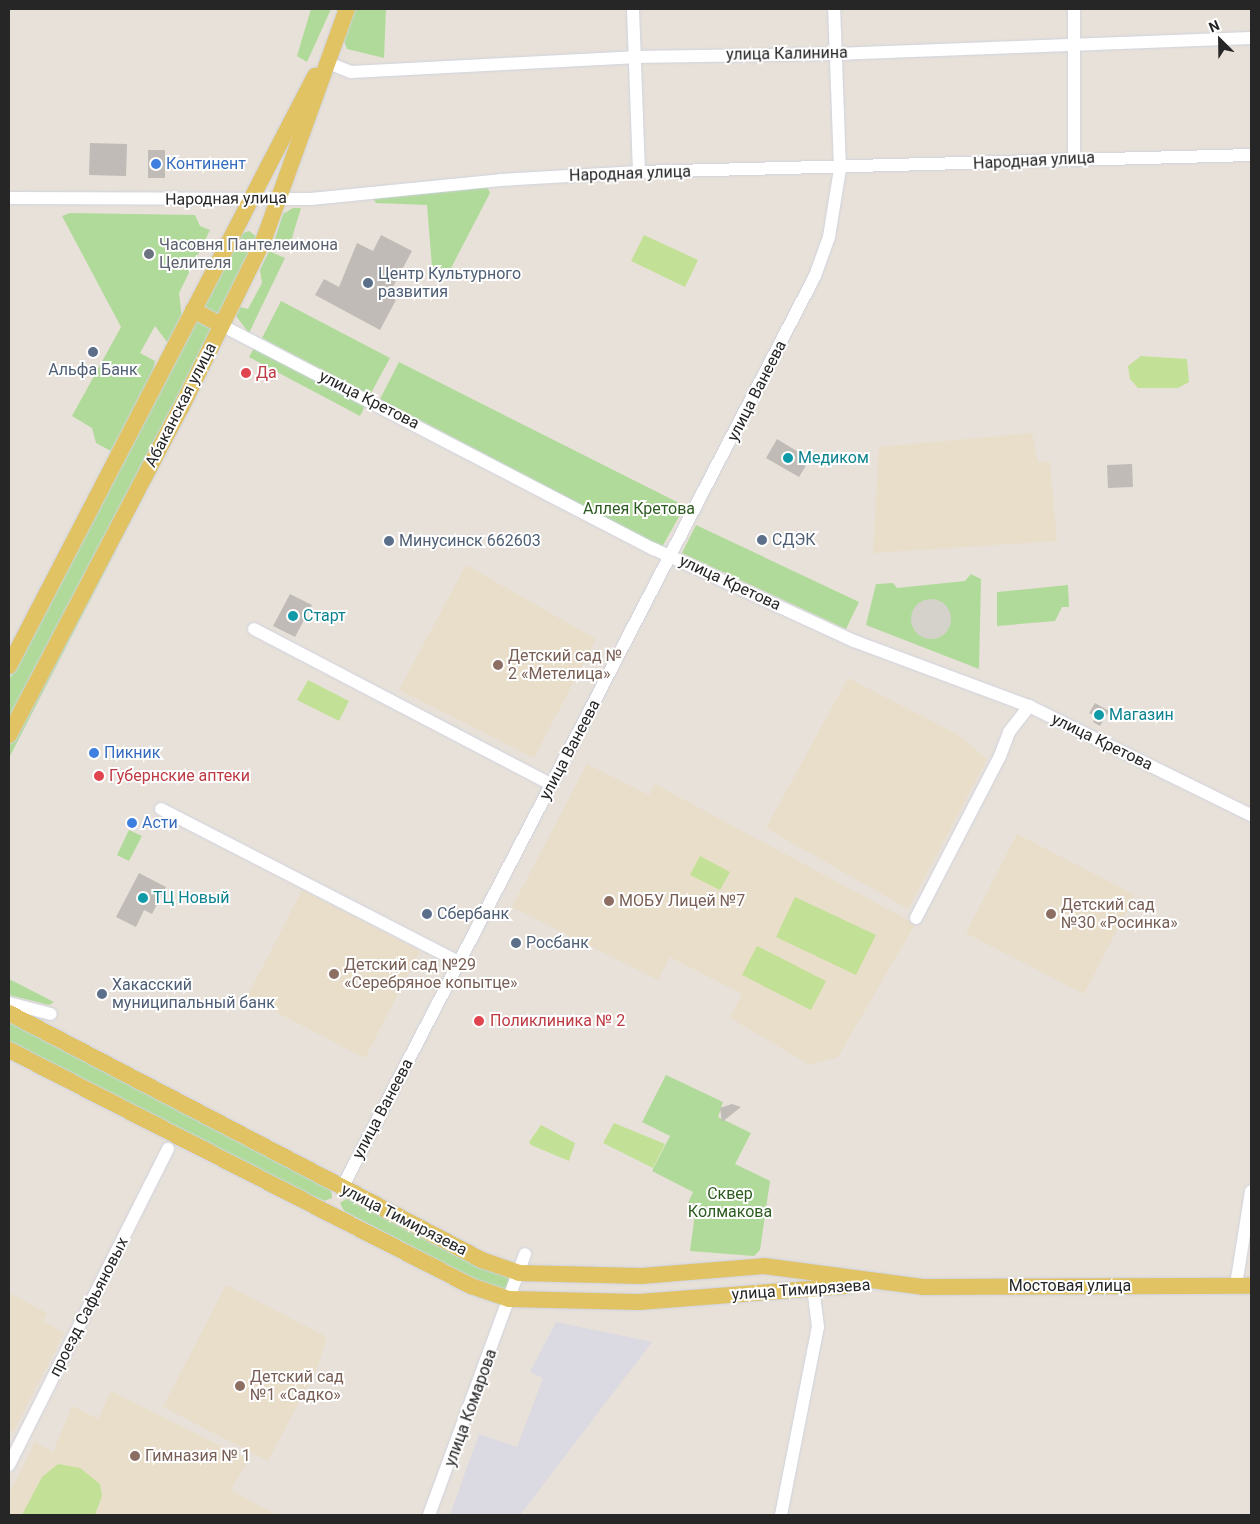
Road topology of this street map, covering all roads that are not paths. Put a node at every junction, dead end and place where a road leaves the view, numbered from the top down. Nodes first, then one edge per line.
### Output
1 (347, 9) edge
2 (633, 9) edge
3 (834, 9) edge
4 (1074, 9) edge
5 (1251, 38) edge
6 (1074, 45) junction
7 (835, 54) junction
8 (634, 57) junction
9 (326, 62) junction
10 (1251, 154) edge
11 (1074, 158) junction
12 (840, 169) junction
13 (639, 172) junction
14 (9, 198) edge
15 (281, 198) junction
16 (250, 200) junction
17 (235, 229) junction
18 (264, 239) junction
19 (193, 310) junction
20 (221, 325) junction
21 (672, 556) junction
22 (254, 629) dead end
23 (9, 666) edge
24 (1029, 706) junction
25 (9, 735) edge
26 (552, 785) junction
27 (161, 809) dead end
28 (1251, 815) edge
29 (916, 918) dead end
30 (461, 963) junction
31 (9, 1003) edge
32 (9, 1013) edge
33 (51, 1014) dead end
34 (9, 1050) edge
35 (168, 1149) dead end
36 (342, 1188) junction
37 (1251, 1191) edge
38 (330, 1213) junction
39 (525, 1254) dead end
40 (719, 1268) junction
41 (519, 1273) junction
42 (888, 1284) junction
43 (1244, 1286) edge
44 (813, 1288) junction
45 (720, 1296) junction
46 (510, 1299) junction
47 (9, 1465) edge
48 (429, 1515) edge
49 (781, 1515) edge

1 - 9 main road, Абаканская улица
2 - 8 street
3 - 7 street, улица Ванеева
4 - 6 street
5 - 6 street, улица Калинина
6 - 7 street, улица Калинина
6 - 11 street
7 - 8 street, улица Калинина
7 - 12 street, улица Ванеева
8 - 9 street, улица Калинина
8 - 13 street
9 - 15 main road, Абаканская улица
9 - 16 main road, Абаканская улица
10 - 11 street, Народная улица
11 - 12 street, Народная улица
12 - 13 street, Народная улица
12 - 21 street, улица Ванеева
13 - 15 street, Народная улица
14 - 16 street, Народная улица
15 - 16 street, Народная улица
15 - 18 main road, Абаканская улица
16 - 17 main road, Абаканская улица
17 - 18 main road
17 - 19 main road, Абаканская улица
18 - 20 main road, Абаканская улица
19 - 20 main road
19 - 23 main road, Абаканская улица
20 - 21 street, улица Кретова
20 - 25 main road, Абаканская улица
21 - 24 street, улица Кретова
21 - 26 street, улица Ванеева
22 - 26 street
24 - 28 street, улица Кретова
24 - 29 street
26 - 30 street, улица Ванеева
27 - 30 street
30 - 36 street, улица Ванеева
31 - 33 street
32 - 36 main road, улица Тимирязева
34 - 38 main road, улица Тимирязева
35 - 47 street, проезд Сафьяновых
36 - 38 main road
36 - 41 main road, улица Тимирязева
37 - 43 street
38 - 46 main road, улица Тимирязева
39 - 41 street, улица Комарова
40 - 41 main road, улица Тимирязева
40 - 42 main road, улица Тимирязева
40 - 45 main road
41 - 46 street, улица Комарова
42 - 43 main road, Мостовая улица
42 - 44 main road, улица Тимирязева
44 - 45 main road, улица Тимирязева
44 - 49 street
45 - 46 main road, улица Тимирязева
46 - 48 street, улица Комарова

